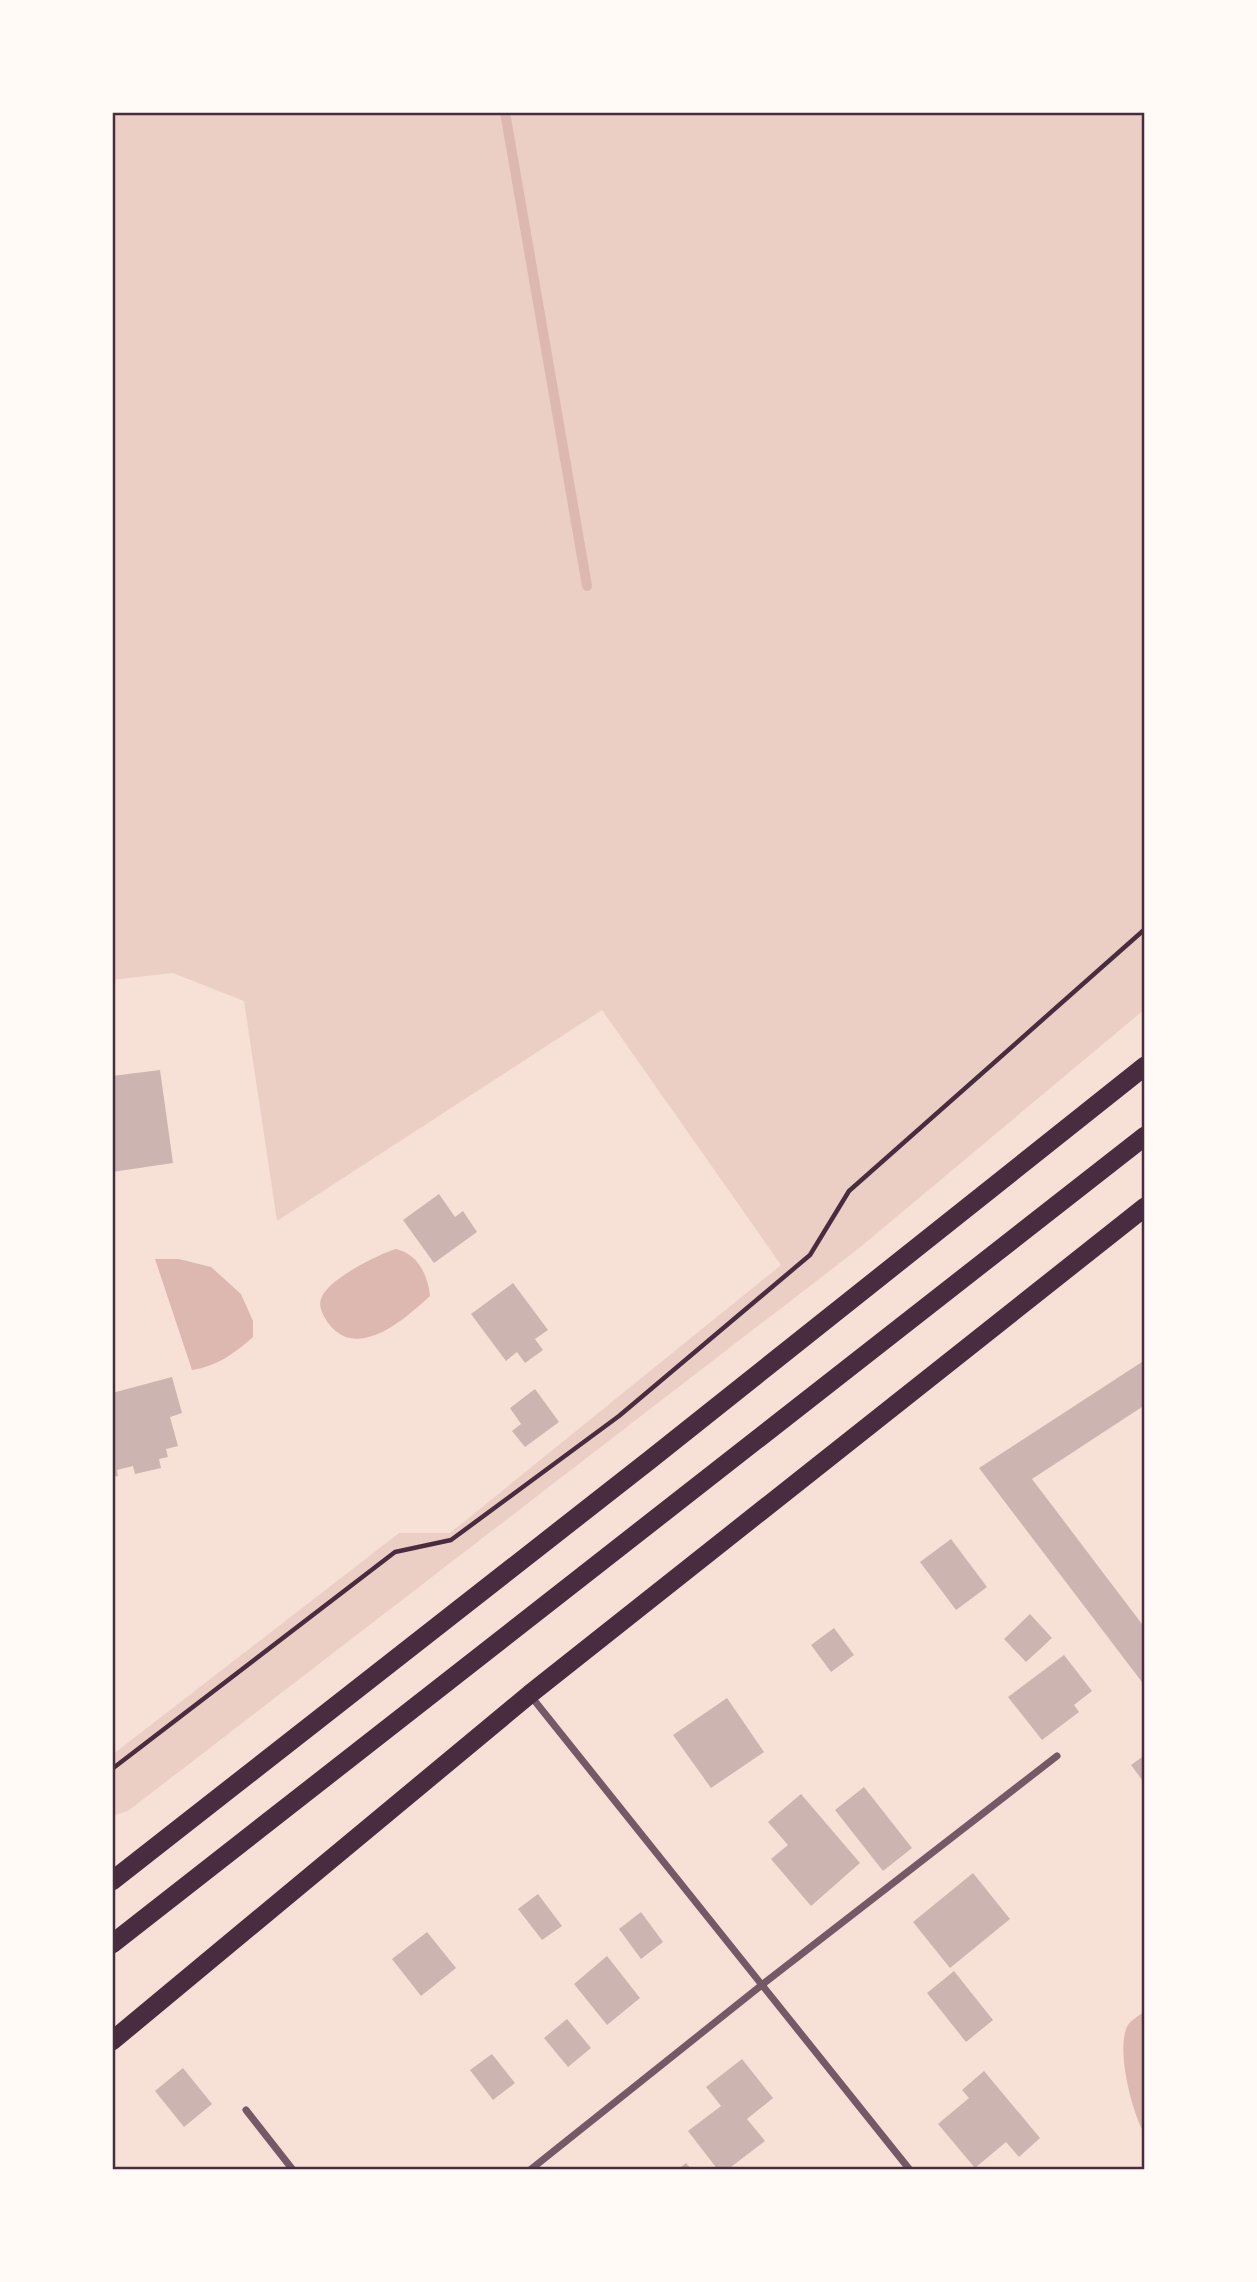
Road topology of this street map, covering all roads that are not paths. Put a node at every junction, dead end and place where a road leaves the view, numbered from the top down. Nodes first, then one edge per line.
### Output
1 (1145, 1066) edge
2 (1145, 1136) edge
3 (1145, 1208) edge
4 (530, 1694) junction
5 (1057, 1756) dead end
6 (112, 1881) edge
7 (112, 1944) edge
8 (763, 1984) junction
9 (112, 2040) edge
10 (246, 2110) dead end
11 (293, 2170) edge
12 (530, 2170) edge
13 (910, 2170) edge

1 - 6 highway
2 - 7 highway
3 - 4 highway
4 - 8 street
4 - 9 highway
5 - 8 street
8 - 12 street
8 - 13 street
10 - 11 street

